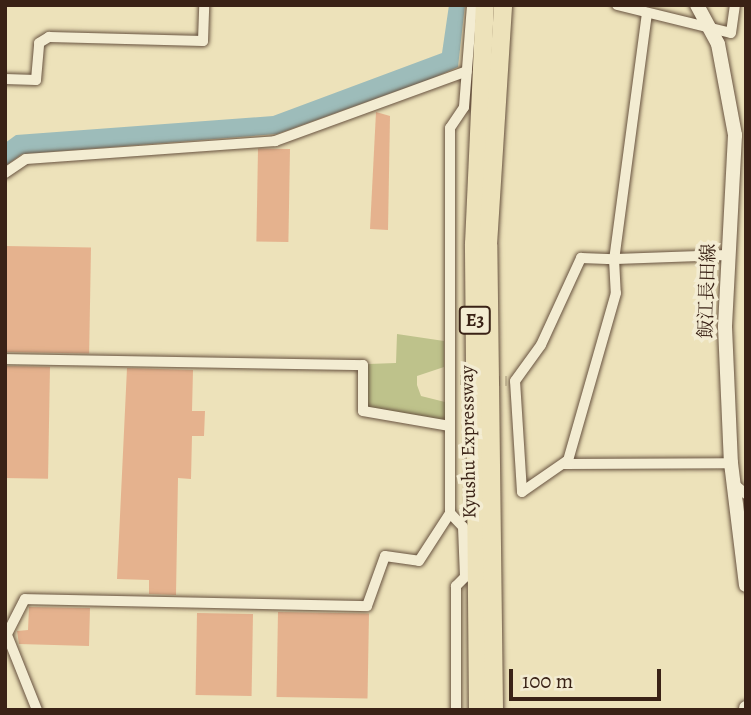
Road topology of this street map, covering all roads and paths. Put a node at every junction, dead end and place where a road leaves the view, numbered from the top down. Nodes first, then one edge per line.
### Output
1 (204, 5) edge
2 (472, 5) edge
3 (485, 5) edge
4 (503, 5) edge
5 (618, 5) edge
6 (697, 5) edge
7 (735, 5) edge
8 (647, 13) junction
9 (709, 28) junction
10 (467, 71) junction
11 (5, 79) edge
12 (486, 125) junction
13 (5, 173) edge
14 (729, 255) junction
15 (614, 258) junction
16 (5, 359) edge
17 (449, 380) junction
18 (460, 380) tunnel mouth
19 (450, 426) junction
20 (731, 463) junction
21 (560, 465) junction
22 (740, 486) edge
23 (746, 494) edge
24 (450, 513) junction
25 (746, 585) edge
26 (485, 591) junction
27 (6, 632) edge
28 (37, 710) edge
29 (456, 710) edge
30 (478, 710) edge
31 (494, 710) edge

1 - 11 street
2 - 10 street
3 - 12 highway, Kyushu Expressway / E3
4 - 12 highway, Kyushu Expressway / E3
5 - 8 street
6 - 9 main road, 飯江長田線
7 - 9 street
8 - 9 street
8 - 15 street
9 - 14 main road, 飯江長田線
10 - 13 street
10 - 17 street
12 - 26 highway, Kyushu Expressway / E3
14 - 15 street
14 - 20 main road, 飯江長田線
15 - 21 street
15 - 21 street
16 - 19 street
17 - 18 street
17 - 19 street
19 - 24 street
20 - 21 street
20 - 22 main road, 飯江長田線
22 - 23 street
22 - 25 main road, 飯江長田線
24 - 27 street
24 - 29 street
26 - 30 highway, Kyushu Expressway / E3
26 - 31 highway, Kyushu Expressway / E3
27 - 28 street

